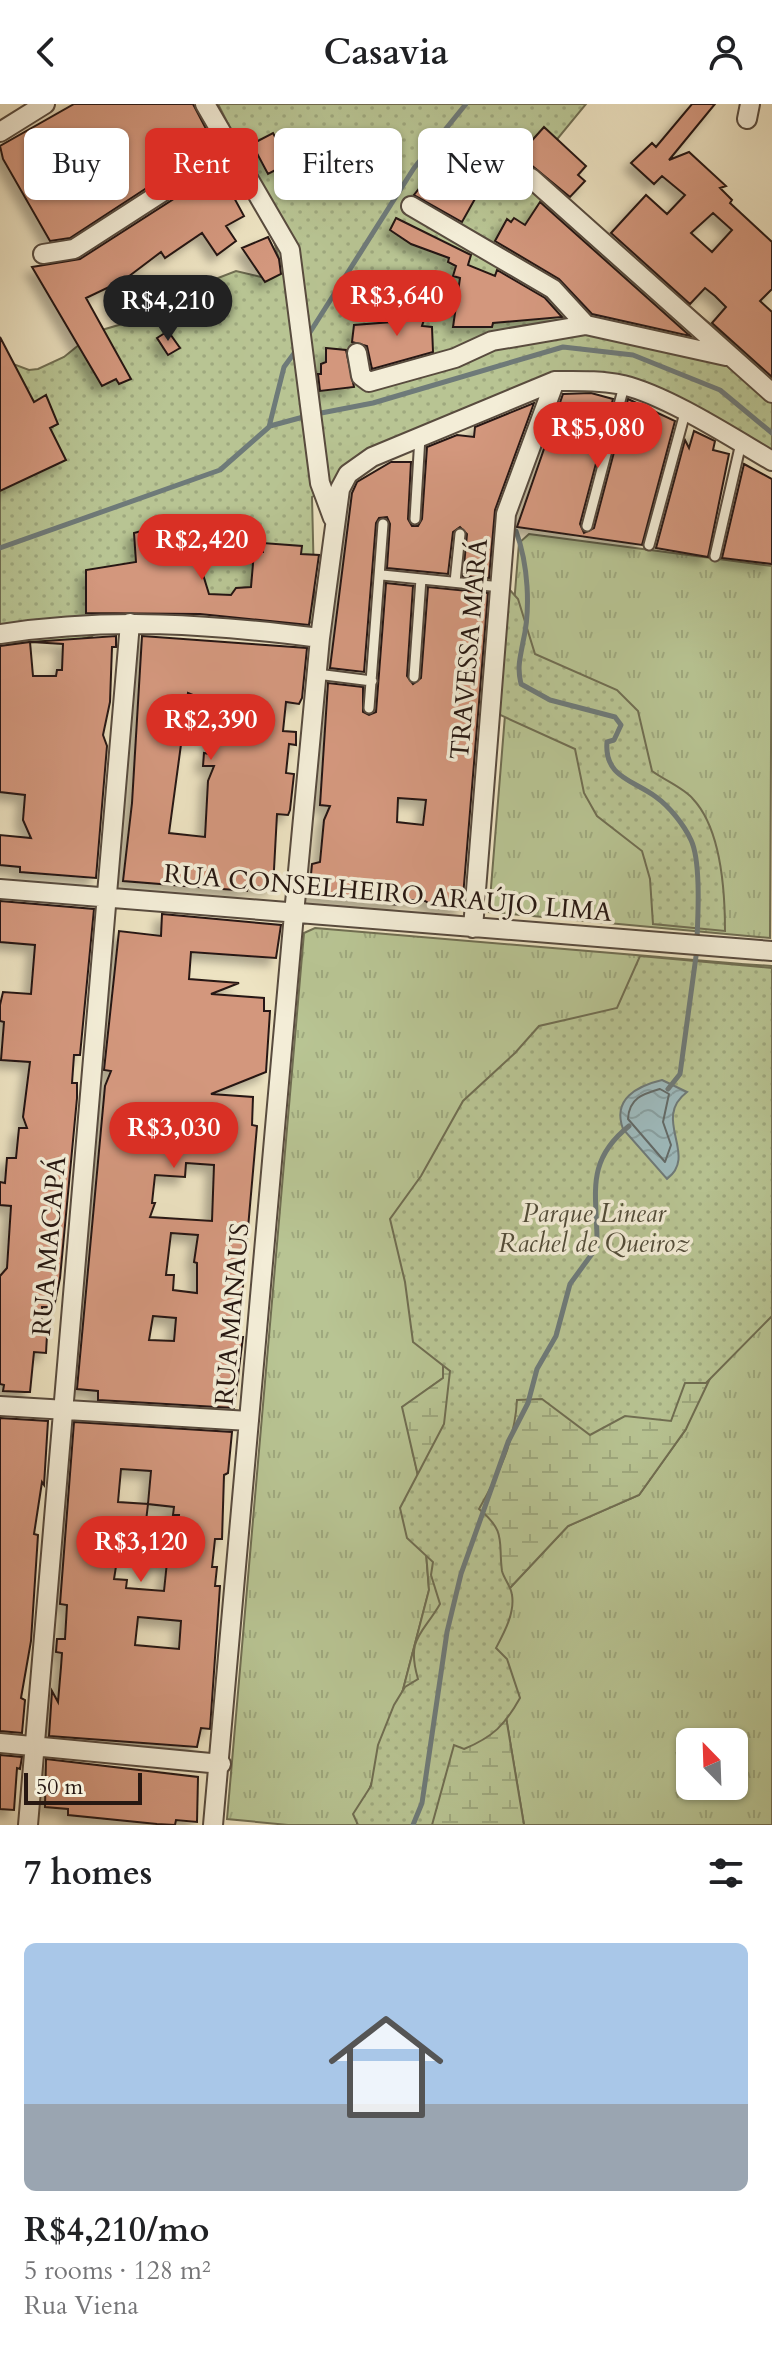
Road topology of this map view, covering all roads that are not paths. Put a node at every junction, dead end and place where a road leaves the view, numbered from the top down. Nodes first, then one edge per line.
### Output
1 (45, 104) edge
2 (205, 104) edge
3 (218, 128) edge
4 (0, 132) edge
5 (533, 180) edge
6 (258, 197) edge
7 (150, 200) edge
8 (411, 206) dead end
9 (43, 254) dead end
10 (586, 325) junction
11 (357, 353) dead end
12 (726, 356) junction
13 (555, 381) junction
14 (624, 386) junction
15 (772, 393) edge
16 (685, 413) junction
17 (420, 437) junction
18 (741, 443) junction
19 (772, 461) edge
20 (415, 519) dead end
21 (334, 520) junction
22 (383, 524) dead end
23 (587, 526) dead end
24 (460, 534) dead end
25 (649, 545) dead end
26 (715, 556) dead end
27 (382, 575) junction
28 (421, 579) junction
29 (455, 582) junction
30 (501, 587) junction
31 (130, 623) junction
32 (0, 634) edge
33 (320, 638) junction
34 (317, 674) junction
35 (414, 677) dead end
36 (372, 681) junction
37 (369, 708) dead end
38 (0, 889) edge
39 (107, 897) junction
40 (294, 914) junction
41 (473, 928) junction
42 (772, 951) edge
43 (0, 1406) edge
44 (62, 1410) junction
45 (249, 1421) junction
46 (0, 1743) edge
47 (37, 1746) junction
48 (221, 1764) junction
49 (28, 1825) edge
50 (213, 1825) edge

1 - 4 street
2 - 3 street
5 - 12 street
6 - 21 street
7 - 9 street
8 - 10 street
10 - 11 street
10 - 12 street
12 - 15 street
13 - 14 street
13 - 17 street, RUA MANAUS
13 - 30 street, TRAVESSA MARÁ
14 - 16 street
14 - 23 lane
16 - 18 street
16 - 25 lane
17 - 20 lane
17 - 21 street, RUA MANAUS
18 - 19 street
18 - 26 lane
21 - 33 street, RUA MANAUS
22 - 27 lane
24 - 29 lane
27 - 28 lane
27 - 36 lane
28 - 29 lane
28 - 35 lane
29 - 30 lane
30 - 41 street, TRAVESSA MARÁ
31 - 32 street
31 - 33 street
31 - 39 street, RUA MACAPÁ
33 - 34 street, RUA MANAUS
34 - 36 lane
34 - 40 street, RUA MANAUS
36 - 37 lane
38 - 39 street, RUA CONSELHEIRO ARAÚJO LIMA
39 - 40 street, RUA CONSELHEIRO ARAÚJO LIMA
39 - 44 street, RUA MACAPÁ
40 - 41 street, RUA CONSELHEIRO ARAÚJO LIMA
40 - 45 street, RUA MANAUS
41 - 42 street, RUA CONSELHEIRO ARAÚJO LIMA
43 - 44 street
44 - 45 street
44 - 47 street, RUA MACAPÁ
45 - 48 street, RUA MANAUS
46 - 47 street
47 - 48 street
47 - 49 street, RUA MACAPÁ
48 - 50 street, RUA MANAUS

